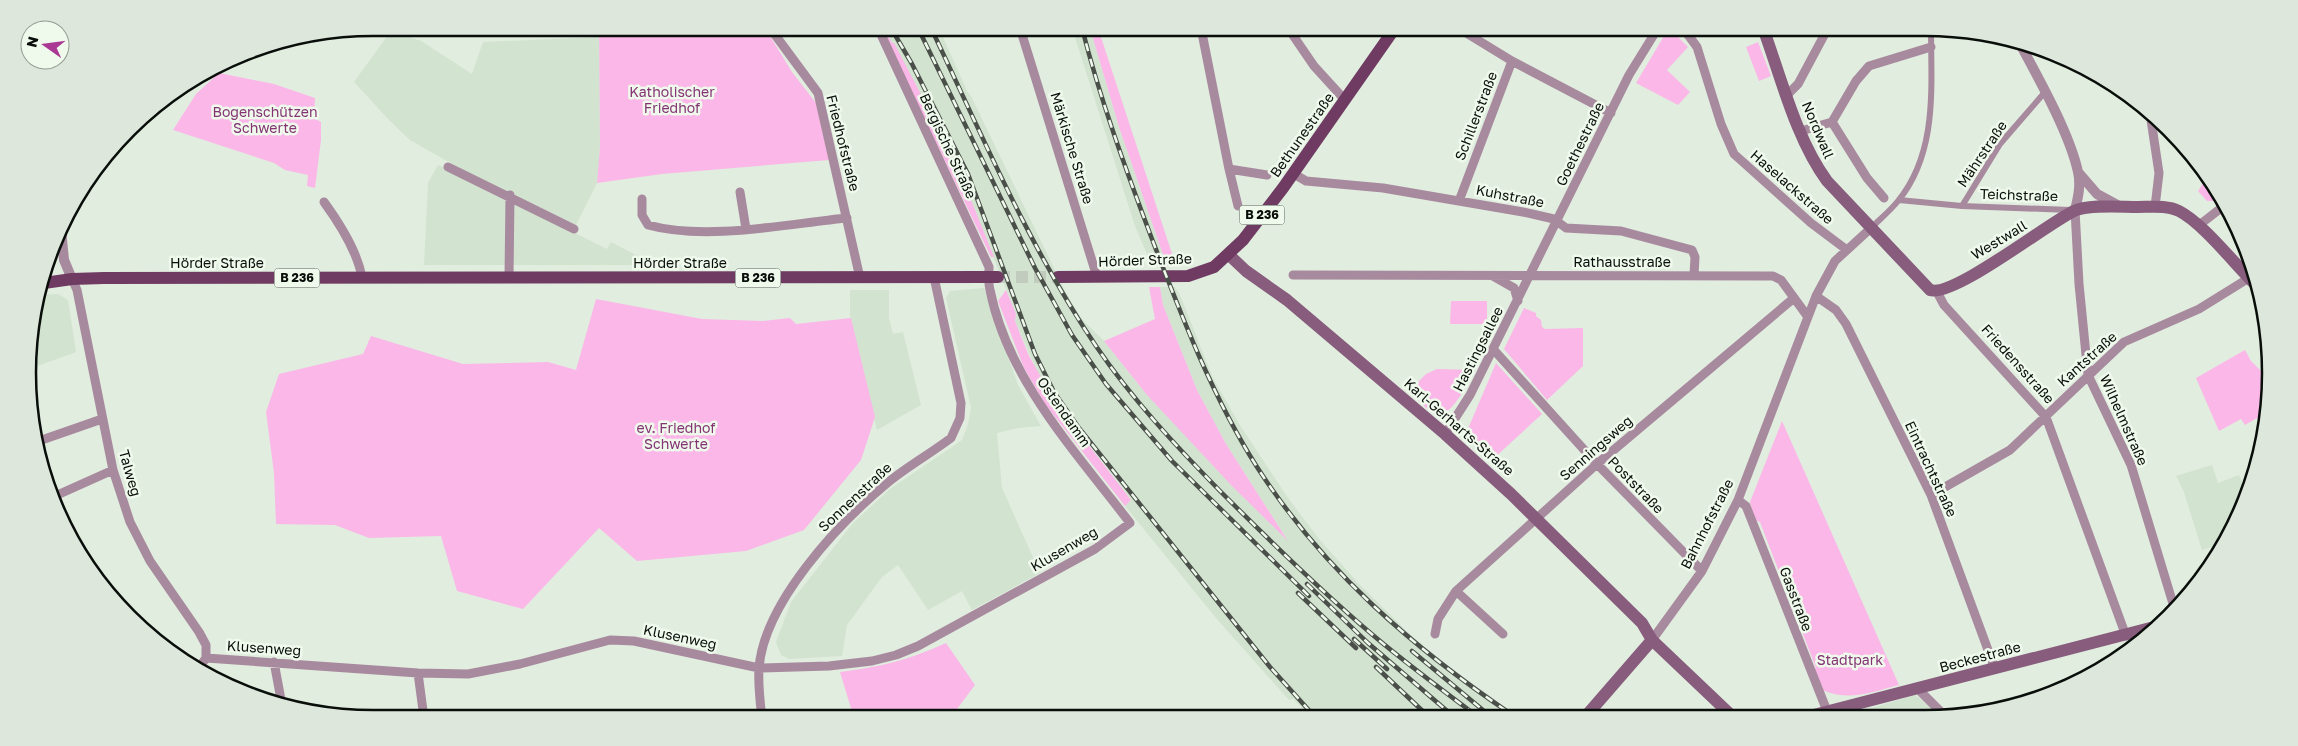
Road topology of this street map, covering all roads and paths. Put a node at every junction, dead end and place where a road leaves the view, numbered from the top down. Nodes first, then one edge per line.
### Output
1 (776, 36) edge
2 (882, 36) edge
3 (1022, 36) edge
4 (1203, 36) edge
5 (1293, 36) edge
6 (1389, 36) edge
7 (1471, 36) edge
8 (1653, 36) edge
9 (1689, 36) edge
10 (1766, 36) edge
11 (1824, 36) edge
12 (1931, 36) edge
13 (1931, 48) junction
14 (2024, 51) edge
15 (1512, 62) junction
16 (2045, 92) junction
17 (1787, 95) junction
18 (1345, 100) junction
19 (1611, 113) junction
20 (1832, 122) junction
21 (2152, 125) edge
22 (1801, 131) junction
23 (448, 167) dead end
24 (1229, 169) junction
25 (2078, 172) junction
26 (1294, 174) junction
27 (1267, 175) dead end
28 (740, 192) dead end
29 (510, 196) junction
30 (1884, 198) joint
31 (642, 200) dead end
32 (1459, 200) junction
33 (1899, 200) junction
34 (324, 202) dead end
35 (1238, 206) dead end
36 (1893, 206) junction
37 (1962, 206) junction
38 (2120, 207) junction
39 (2155, 207) junction
40 (2219, 209) edge
41 (2075, 210) junction
42 (847, 218) junction
43 (1557, 223) junction
44 (2198, 226) junction
45 (746, 228) junction
46 (1871, 228) junction
47 (574, 229) dead end
48 (62, 244) edge
49 (1847, 250) junction
50 (1229, 255) junction
51 (1293, 275) dead end
52 (1531, 275) junction
53 (1694, 275) junction
54 (51, 276) edge
55 (1493, 276) junction
56 (2247, 276) edge
57 (362, 277) junction
58 (934, 277) junction
59 (994, 277) junction
60 (1058, 277) tunnel mouth
61 (1097, 277) junction
62 (509, 278) junction
63 (860, 278) junction
64 (72, 279) junction
65 (49, 282) edge
66 (2250, 285) edge
67 (1937, 292) junction
68 (1816, 296) junction
69 (1794, 298) junction
70 (1518, 301) junction
71 (1808, 317) junction
72 (1493, 349) junction
73 (2088, 375) junction
74 (2046, 417) junction
75 (102, 418) junction
76 (1445, 434) junction
77 (43, 439) edge
78 (1597, 464) junction
79 (113, 470) junction
80 (59, 494) edge
81 (1931, 495) junction
82 (1738, 500) junction
83 (1536, 518) junction
84 (1130, 523) joint
85 (1702, 571) junction
86 (1456, 591) junction
87 (2172, 601) edge
88 (2140, 632) edge
89 (1435, 634) dead end
90 (1503, 634) dead end
91 (2126, 636) junction
92 (1652, 640) junction
93 (206, 658) junction
94 (274, 662) junction
95 (202, 663) edge
96 (759, 668) junction
97 (1995, 669) junction
98 (418, 673) junction
99 (1918, 689) junction
100 (280, 696) edge
101 (1938, 709) edge
102 (423, 710) edge
103 (762, 710) edge
104 (1591, 710) edge
105 (1726, 710) edge
106 (1827, 710) edge
107 (1831, 710) edge

1 - 42 street, Friedhofstraße
2 - 59 street, Bergische Straße
3 - 61 street, Märkische Straße
4 - 24 street
5 - 18 street
6 - 18 main road, Bethunestraße / B 236
7 - 15 street
8 - 19 street, Goethestraße
9 - 49 street, Haselackstraße
10 - 17 main road, Nordwall
11 - 17 street
12 - 13 street
13 - 20 street
13 - 33 street
14 - 16 street
15 - 19 street, Schillerstraße
15 - 32 street, Schillerstraße
16 - 25 street
16 - 37 street, Mährstraße
17 - 22 main road, Nordwall
18 - 26 main road, Bethunestraße / B 236
19 - 43 street, Goethestraße
20 - 22 street
20 - 30 street
21 - 39 street
22 - 46 main road, Nordwall
23 - 29 street
24 - 27 street
24 - 35 street
25 - 38 street
25 - 41 street
26 - 32 street, Kuhstraße
26 - 50 main road, Bethunestraße / B 236
28 - 45 street
29 - 47 street
29 - 62 street
30 - 36 street
31 - 45 street
32 - 43 street, Kuhstraße
33 - 36 street
33 - 37 street, Mährstraße
34 - 57 street
36 - 46 street
37 - 41 street, Teichstraße
38 - 39 main road
38 - 41 main road
39 - 44 main road
40 - 44 street
41 - 67 main road, Westwall
41 - 73 street, Wilhelmstraße
42 - 45 street
42 - 63 street, Friedhofstraße
43 - 52 street, Goethestraße
43 - 53 street, Kuhstraße
44 - 56 main road
46 - 49 street, Bahnhofstraße
46 - 67 main road, Friedensstraße
48 - 64 street
49 - 68 street, Bahnhofstraße
50 - 61 main road, Hörder Straße / B 236
50 - 76 main road, Karl-Gerharts-Straße
51 - 55 street, Rathausstraße
52 - 53 street, Rathausstraße
52 - 55 street, Rathausstraße
52 - 70 street, Hastingsallee
53 - 69 street, Rathausstraße
54 - 64 main road, Hörder Straße / B 236
55 - 70 street
57 - 62 main road, Hörder Straße / B 236
57 - 64 main road, Hörder Straße / B 236
58 - 59 main road, Hörder Straße / B 236
58 - 63 main road, Hörder Straße / B 236
58 - 96 street, Sonnenstraße
59 - 84 street, Ostendamm
60 - 61 main road, Hörder Straße / B 236
62 - 63 main road, Hörder Straße / B 236
64 - 65 main road, Hörder Straße / B 236
64 - 75 street, Talweg
66 - 73 street, Kantstraße
67 - 74 street, Friedensstraße
68 - 71 street, Bahnhofstraße
68 - 81 street, Eintrachtstraße
69 - 71 street, Rathausstraße
69 - 78 street, Senningsweg
70 - 72 street, Hastingsallee
71 - 82 street, Bahnhofstraße
72 - 76 street, Hastingsallee
72 - 78 street, Poststraße
73 - 74 street, Kantstraße
73 - 87 street, Wilhelmstraße
74 - 81 street, Kantstraße
74 - 91 street, Friedensstraße
75 - 77 street
75 - 79 street, Talweg
76 - 83 main road, Karl-Gerharts-Straße
78 - 83 street, Senningsweg
78 - 85 street, Poststraße
79 - 80 street
79 - 93 street, Talweg
81 - 97 street, Eintrachtstraße
82 - 85 street, Bahnhofstraße
82 - 106 street, Gasstraße
83 - 86 street, Senningsweg
83 - 92 main road, Karl-Gerharts-Straße
84 - 96 street, Klusenweg
85 - 92 street, Bahnhofstraße
86 - 89 street, Senningsweg
86 - 90 street
88 - 91 main road, Beckestraße
91 - 97 main road, Beckestraße
92 - 104 main road, Bahnhofstraße
92 - 105 main road
93 - 94 street, Klusenweg
93 - 95 street, Klusenweg
94 - 98 street, Klusenweg
94 - 100 street
96 - 98 street, Klusenweg
96 - 103 street, Sonnenstraße
97 - 99 main road, Beckestraße
98 - 102 street
99 - 101 street
99 - 107 main road, Beckestraße

